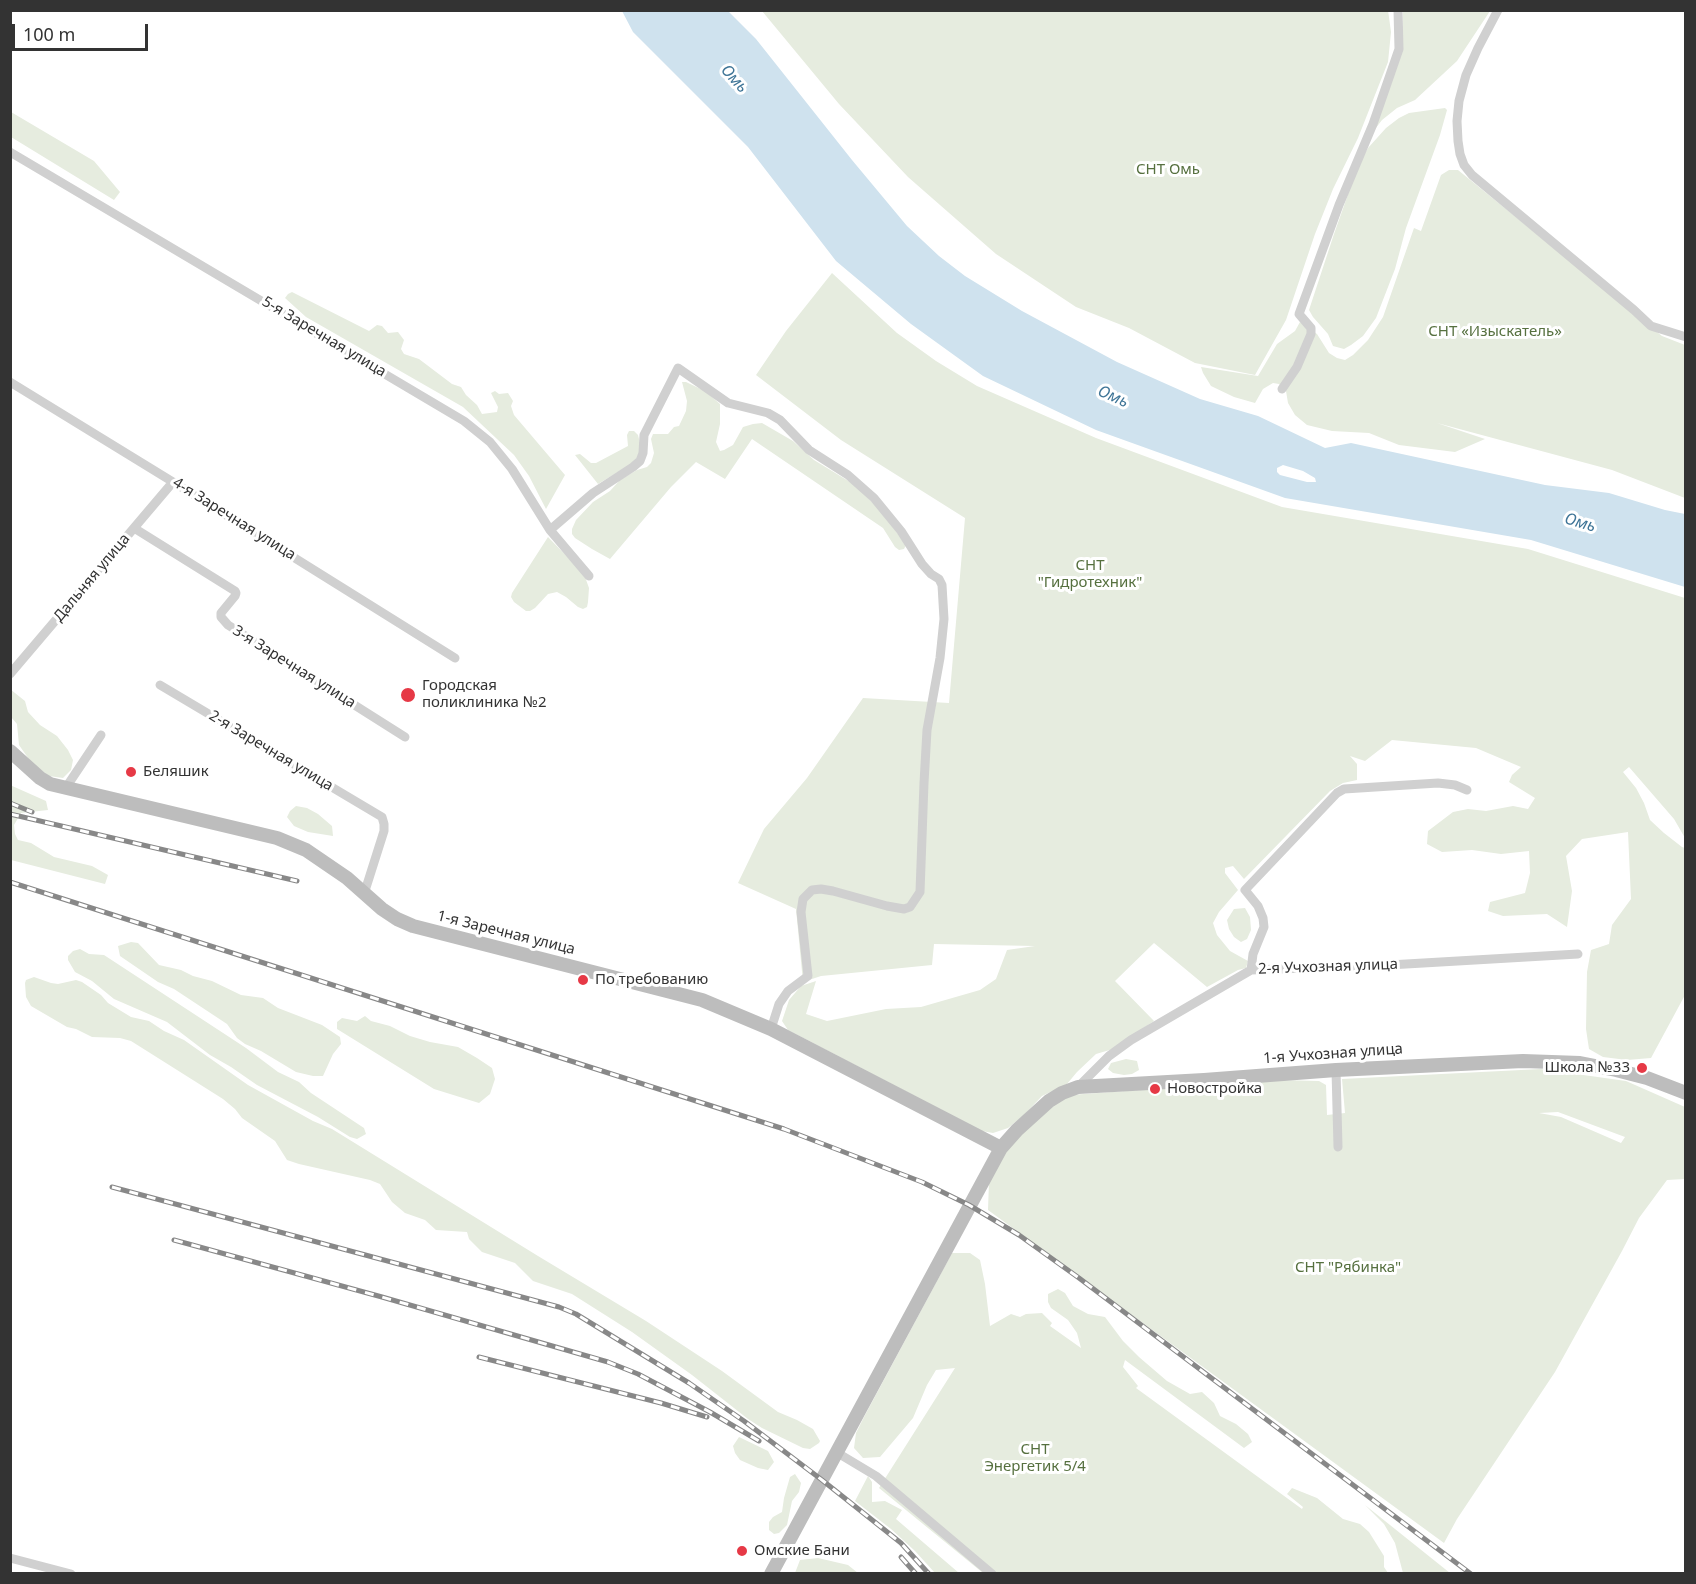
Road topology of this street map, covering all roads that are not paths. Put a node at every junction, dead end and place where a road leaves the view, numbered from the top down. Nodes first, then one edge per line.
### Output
1 (1398, 10) edge
2 (1498, 10) edge
3 (10, 152) edge
4 (1686, 337) edge
5 (10, 382) edge
6 (1282, 389) dead end
7 (173, 482) junction
8 (134, 528) junction
9 (550, 530) junction
10 (589, 576) dead end
11 (455, 658) dead end
12 (10, 674) edge
13 (160, 685) dead end
14 (101, 735) dead end
15 (405, 737) dead end
16 (10, 751) edge
17 (65, 789) junction
18 (1467, 790) dead end
19 (364, 894) junction
20 (1578, 954) dead end
21 (1251, 970) junction
22 (771, 1029) junction
23 (1336, 1070) junction
24 (1078, 1087) junction
25 (1686, 1093) edge
26 (1338, 1147) dead end
27 (1001, 1148) junction
28 (836, 1452) junction
29 (10, 1558) edge
30 (71, 1574) edge
31 (771, 1574) edge
32 (992, 1574) edge

1 - 6 street
2 - 4 street
3 - 9 street, 5-я Заречная улица
5 - 7 street, 4-я Заречная улица
7 - 8 street, Дальняя улица
7 - 11 street, 4-я Заречная улица
8 - 12 street, Дальняя улица
8 - 15 street, 3-я Заречная улица
9 - 10 street, 5-я Заречная улица
9 - 22 street
13 - 19 street, 2-я Заречная улица
14 - 17 street
16 - 17 street, 1-я Заречная улица
17 - 19 street, 1-я Заречная улица
18 - 21 street
19 - 22 street, 1-я Заречная улица
20 - 21 street, 2-я Учхозная улица
21 - 24 street, 2-я Учхозная улица
22 - 27 street, 1-я Заречная улица
23 - 24 street, 1-я Учхозная улица
23 - 25 street, 1-я Учхозная улица
23 - 26 street
24 - 27 street, 1-я Учхозная улица
27 - 28 street, 1-я Учхозная улица
28 - 31 street, 1-я Учхозная улица
28 - 32 street
29 - 30 street

